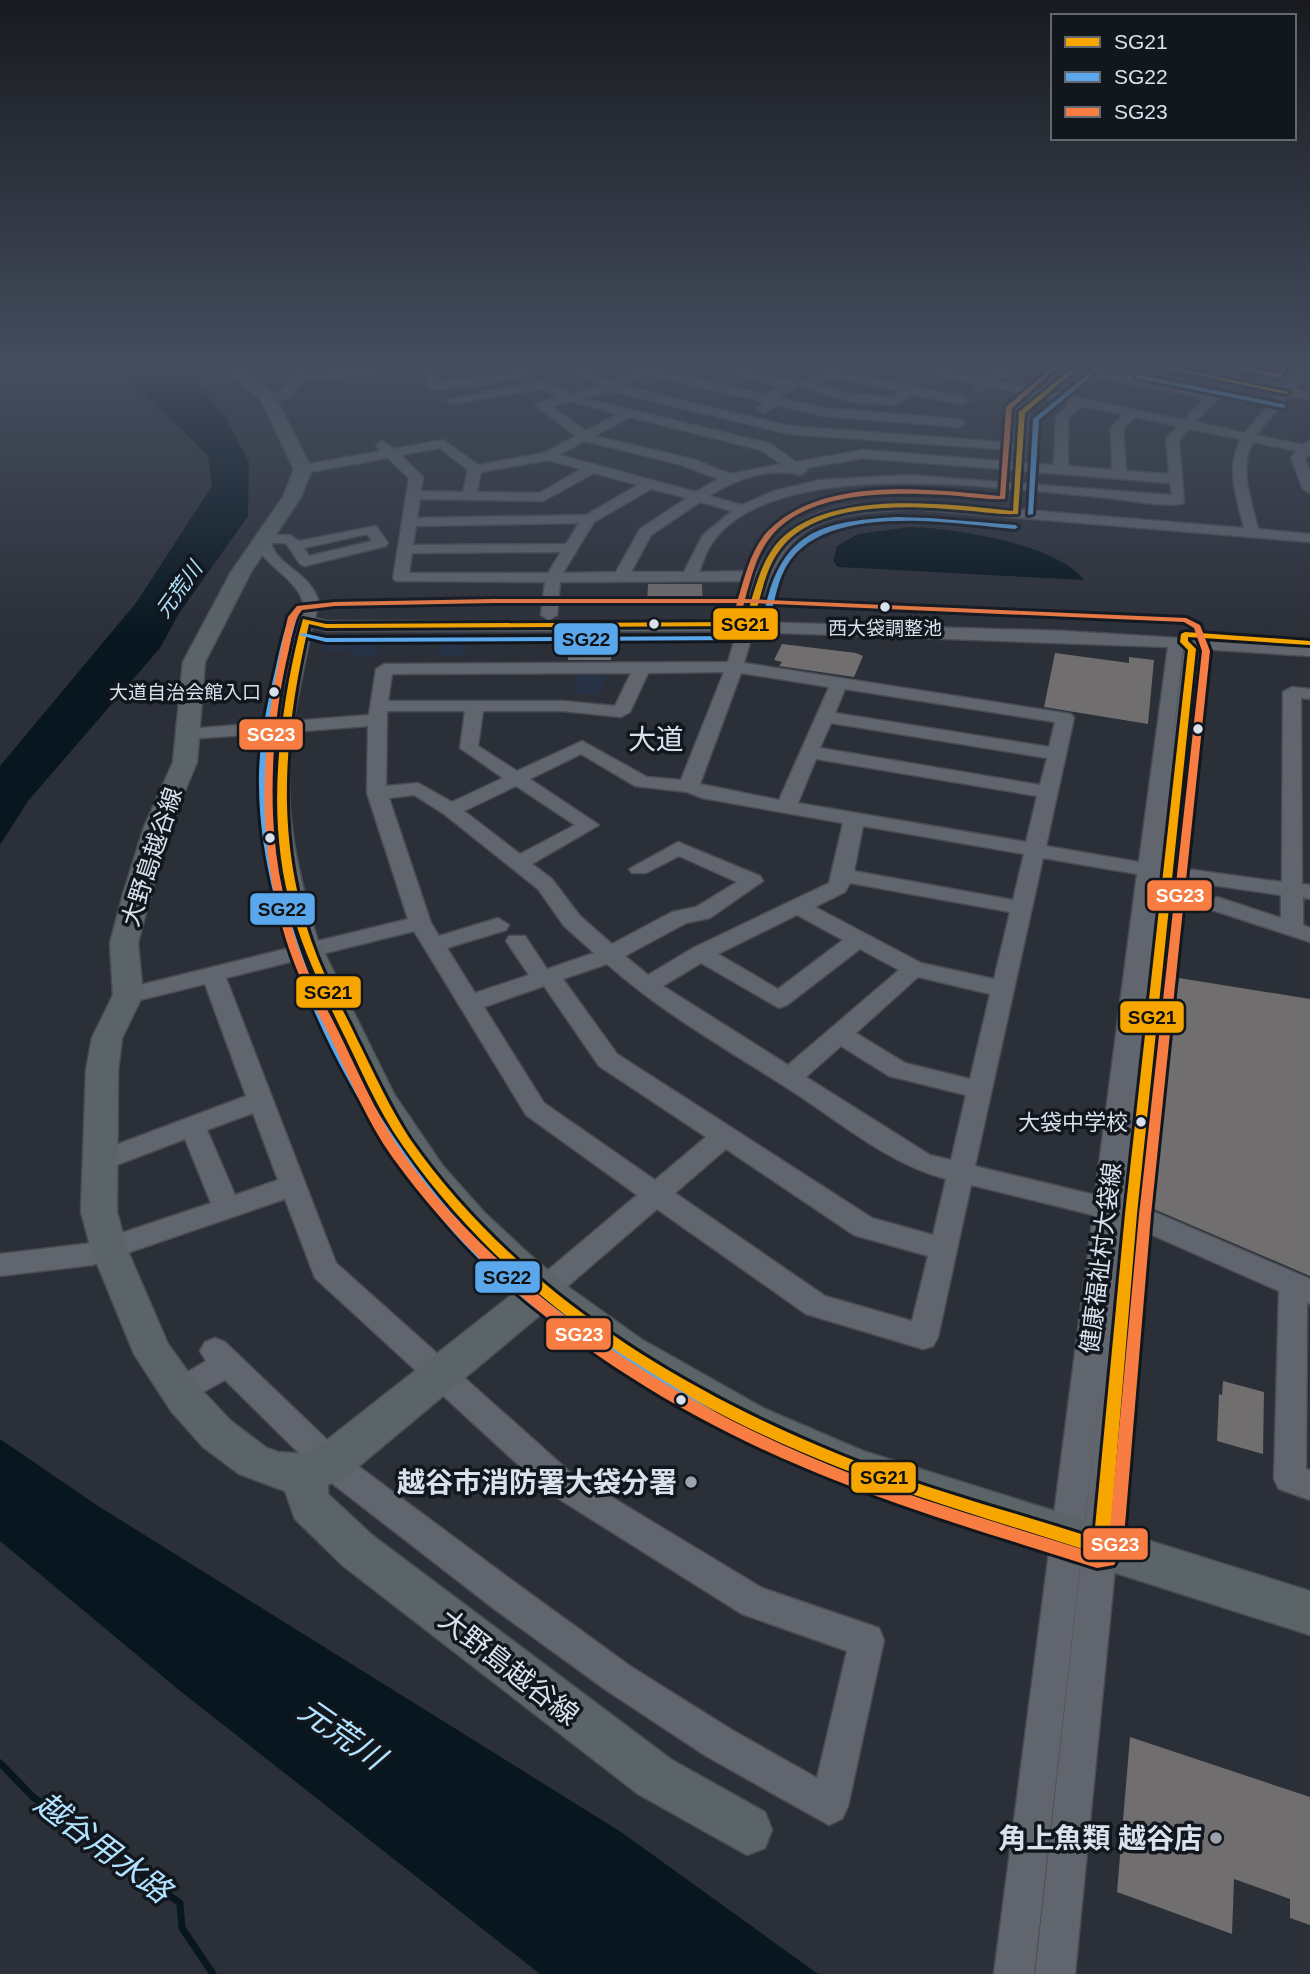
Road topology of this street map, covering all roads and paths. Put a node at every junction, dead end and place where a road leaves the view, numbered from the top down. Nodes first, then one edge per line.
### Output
1 (296, 455) edge
2 (361, 455) edge
3 (392, 455) edge
4 (457, 455) edge
5 (659, 455) edge
6 (699, 455) edge
7 (778, 455) edge
8 (857, 455) edge
9 (878, 455) edge
10 (1019, 455) edge
11 (1062, 455) edge
12 (1118, 455) edge
13 (1174, 455) edge
14 (1242, 455) edge
15 (1301, 455) edge
16 (548, 456) joint
17 (687, 462) junction
18 (793, 466) junction
19 (1019, 466) junction
20 (593, 468) junction
21 (303, 469) junction
22 (475, 469) junction
23 (1062, 470) junction
24 (1119, 475) junction
25 (729, 478) junction
26 (1176, 479) junction
27 (651, 482) junction
28 (819, 486) junction
29 (1018, 486) junction
30 (1310, 489) edge
31 (414, 495) junction
32 (469, 496) junction
33 (701, 496) junction
34 (744, 510) junction
35 (1016, 513) junction
36 (589, 519) junction
37 (410, 522) junction
38 (1252, 533) junction
39 (262, 538) junction
40 (1310, 538) edge
41 (295, 546) junction
42 (570, 548) junction
43 (407, 549) junction
44 (690, 576) junction
45 (763, 576) junction
46 (553, 577) junction
47 (621, 577) junction
48 (549, 615) junction
49 (749, 620) junction
50 (306, 621) junction
51 (1184, 638) junction
52 (1310, 643) edge
53 (1310, 651) edge
54 (642, 667) junction
55 (735, 667) junction
56 (839, 683) junction
57 (1310, 694) edge
58 (475, 706) junction
59 (378, 713) junction
60 (825, 717) junction
61 (282, 727) junction
62 (187, 734) junction
63 (1301, 735) edge
64 (950, 737) junction
65 (810, 752) junction
66 (1056, 754) junction
67 (938, 773) junction
68 (1301, 778) edge
69 (515, 779) junction
70 (691, 787) junction
71 (1048, 792) junction
72 (377, 793) junction
73 (786, 807) junction
74 (451, 810) junction
75 (854, 819) junction
76 (1302, 824) edge
77 (1035, 851) junction
78 (516, 864) junction
79 (639, 869) dead end
80 (1159, 872) junction
81 (843, 875) junction
82 (1301, 891) edge
83 (1217, 904) dead end
84 (801, 908) junction
85 (1022, 908) junction
86 (420, 923) junction
87 (498, 925) dead end
88 (1301, 932) edge
89 (859, 939) junction
90 (517, 941) dead end
91 (434, 945) junction
92 (310, 951) junction
93 (701, 953) junction
94 (610, 955) junction
95 (914, 969) junction
96 (213, 975) junction
97 (546, 977) junction
98 (646, 986) junction
99 (1003, 989) junction
100 (128, 995) junction
101 (471, 1003) junction
102 (840, 1034) junction
103 (788, 1079) junction
104 (980, 1090) junction
105 (258, 1101) junction
106 (192, 1125) junction
107 (723, 1137) junction
108 (98, 1162) junction
109 (962, 1172) junction
110 (292, 1186) junction
111 (655, 1194) junction
112 (227, 1208) junction
113 (1119, 1211) junction
114 (109, 1249) junction
115 (944, 1249) junction
116 (0, 1265) edge
117 (1301, 1288) edge
118 (544, 1290) junction
119 (441, 1373) junction
120 (180, 1392) junction
121 (321, 1469) junction
122 (1310, 1485) edge
123 (1083, 1542) junction
124 (1310, 1613) edge
125 (747, 1830) dead end
126 (1060, 1916) joint
127 (1014, 1974) edge
128 (1055, 1974) edge

1 - 21 main road
2 - 21 street
3 - 31 street
4 - 22 street
5 - 17 street
6 - 17 street
7 - 18 street
8 - 18 street
9 - 19 street
10 - 19 street
11 - 23 street
12 - 24 street
13 - 26 street
14 - 38 street
15 - 30 street
16 - 20 street
16 - 22 street
17 - 25 street
18 - 25 street
18 - 28 street
19 - 23 street
19 - 29 street
20 - 27 street
20 - 32 street
21 - 39 main road, 大野島越谷線
22 - 32 street
23 - 24 street
24 - 26 street
25 - 33 street
26 - 29 street
27 - 33 street
27 - 36 street
28 - 29 street
28 - 34 street
29 - 35 street
31 - 32 street
31 - 37 street
33 - 34 street
33 - 47 street
34 - 44 street
35 - 38 street
35 - 45 street
36 - 37 street
36 - 42 street
37 - 43 street
38 - 40 street
39 - 41 street
39 - 50 street
39 - 62 main road, 大野島越谷線
41 - 41 street
42 - 43 street
42 - 46 street
43 - 46 street
44 - 45 street
44 - 47 street
45 - 49 street
46 - 47 street
46 - 48 street
48 - 49 street
48 - 50 street
49 - 50 street
49 - 51 street
49 - 51 street
49 - 55 street
50 - 61 street
51 - 52 street
51 - 53 street
51 - 80 street, 健康福祉村大袋線
54 - 55 street
54 - 58 street
54 - 59 street
55 - 56 street
55 - 70 street
56 - 60 street
56 - 66 street
57 - 63 street
58 - 59 street
58 - 69 street
59 - 61 street
59 - 72 street
60 - 64 street
60 - 65 street
61 - 62 street
61 - 92 street
62 - 100 main road, 大野島越谷線
63 - 68 street
64 - 66 street
64 - 67 street
65 - 67 street
65 - 73 street
66 - 71 street
67 - 71 street
68 - 76 street
69 - 70 street
69 - 74 street
69 - 78 street
70 - 73 street
71 - 77 street
72 - 74 street
72 - 86 street
73 - 75 street
74 - 78 street
75 - 77 street
75 - 81 street
76 - 82 street
77 - 80 street
77 - 85 street
78 - 94 street
79 - 94 street
80 - 82 street
80 - 113 street, 健康福祉村大袋線
81 - 84 street
81 - 85 street
82 - 88 street
83 - 88 street
84 - 89 street
84 - 93 street
85 - 99 street
86 - 91 street
86 - 92 street
87 - 91 street
89 - 93 street
89 - 95 street
90 - 97 street
91 - 101 street
92 - 96 street
92 - 118 main road
93 - 98 street
94 - 97 street
94 - 98 street
95 - 99 street
95 - 102 street
96 - 100 street
96 - 105 street
97 - 101 street
97 - 107 street
98 - 103 street
99 - 104 street
100 - 108 main road
101 - 111 street
102 - 103 street
102 - 104 street
103 - 109 street
104 - 109 street
105 - 106 street
105 - 110 street
106 - 108 street
106 - 112 street
107 - 111 street
107 - 115 street
108 - 114 main road
109 - 113 street
109 - 115 street
110 - 112 street
110 - 119 street
111 - 115 street
111 - 118 street
112 - 114 street
113 - 117 street
113 - 123 street, 健康福祉村大袋線
113 - 123 street, 健康福祉村大袋線
114 - 116 street
114 - 120 main road
117 - 122 street
118 - 119 main road
118 - 123 main road
119 - 121 main road
119 - 121 street
120 - 121 main road
120 - 121 street
121 - 125 main road, 大野島越谷線
123 - 124 main road
123 - 126 street
123 - 127 street
126 - 128 street

